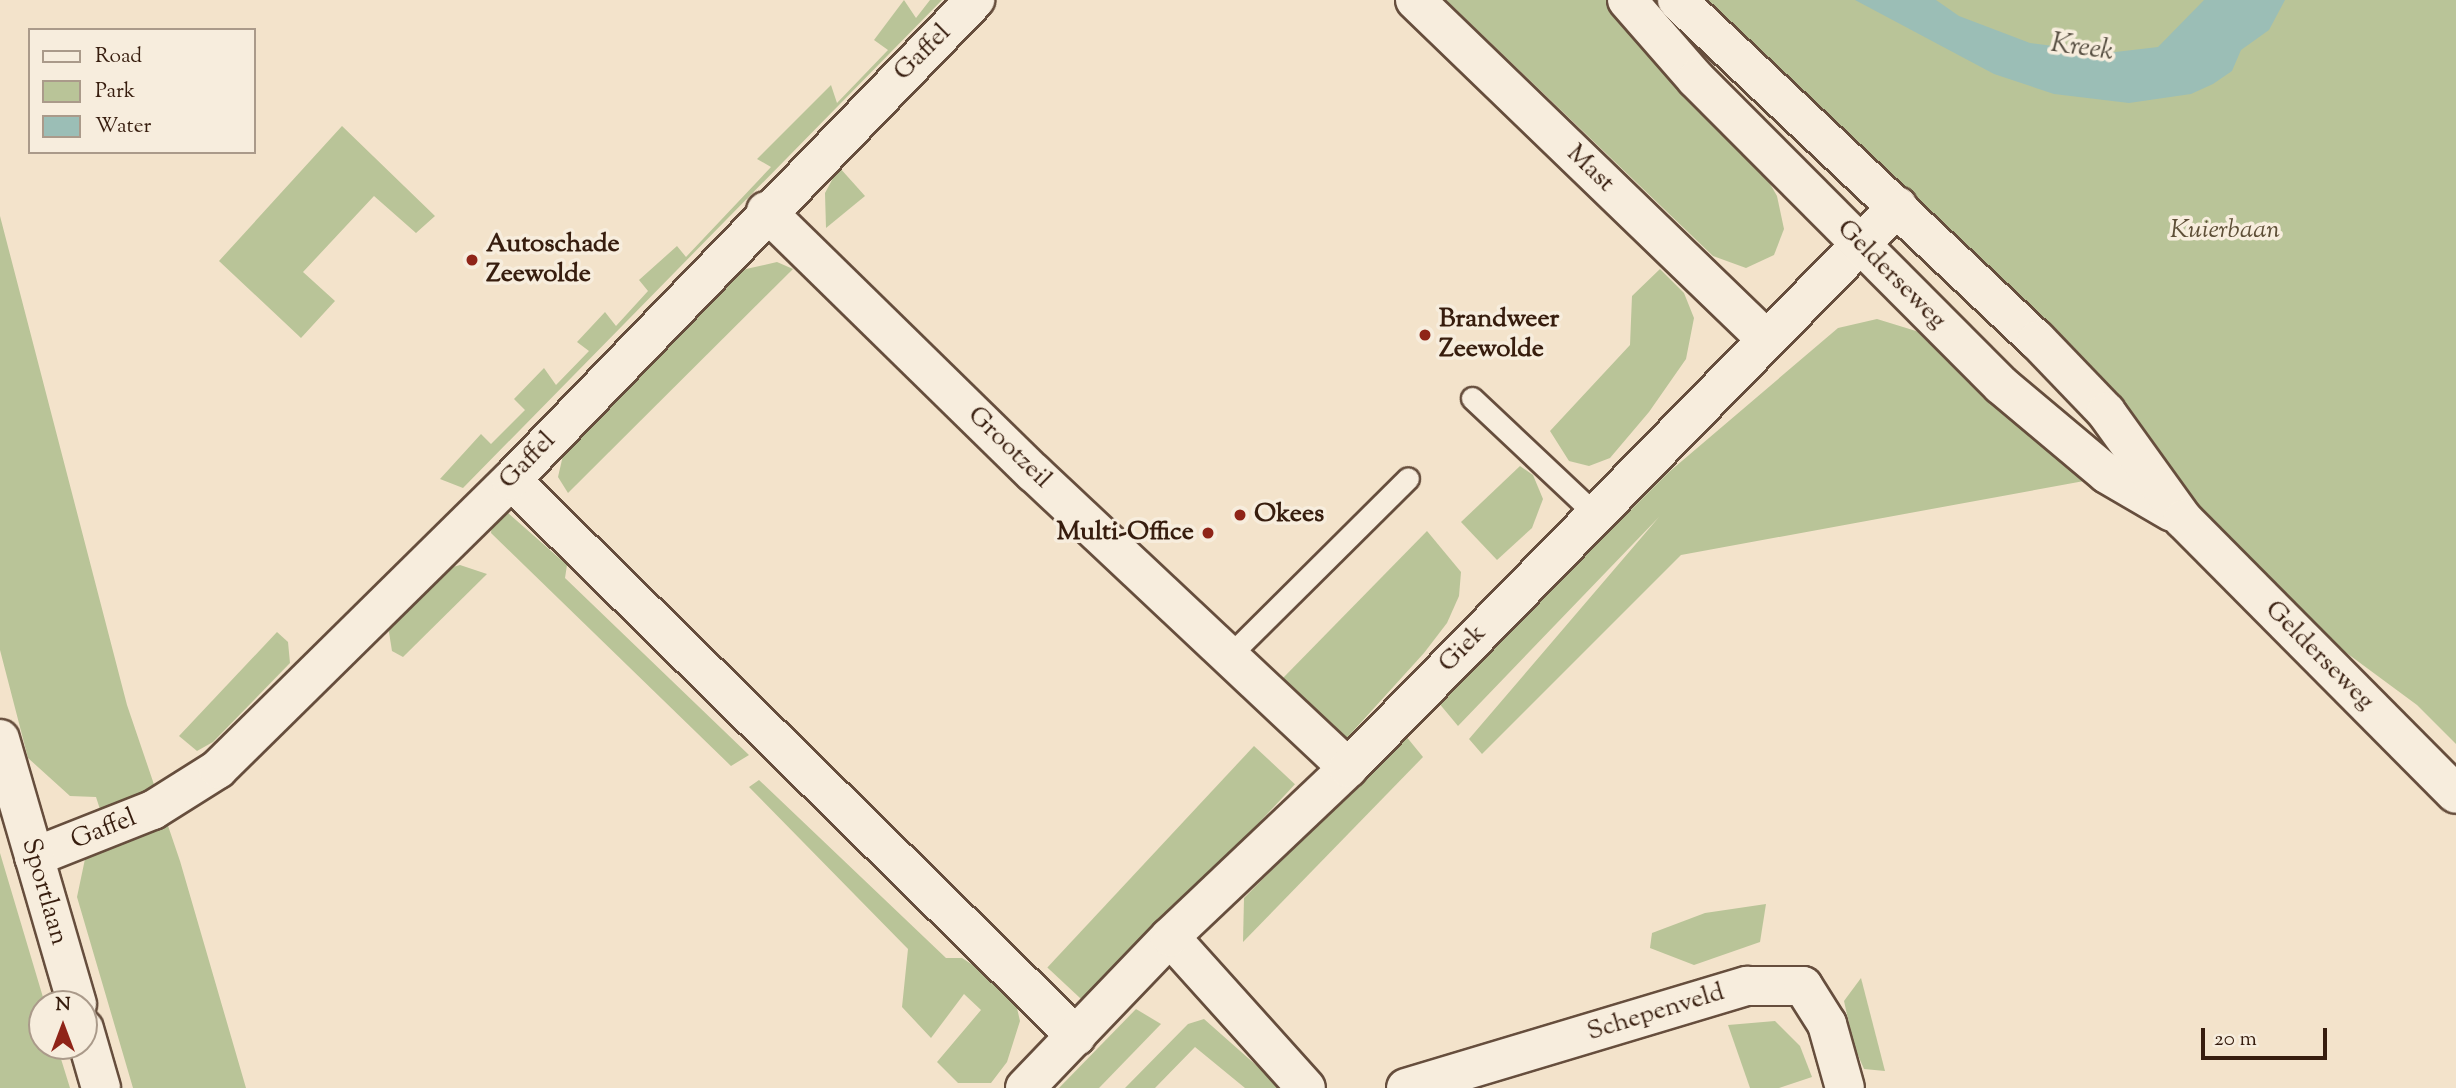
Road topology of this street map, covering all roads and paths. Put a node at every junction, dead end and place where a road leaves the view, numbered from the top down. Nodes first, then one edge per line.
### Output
1 (975, 0) edge
2 (1415, 0) edge
3 (1627, 0) edge
4 (1677, 0) edge
5 (1898, 206) junction
6 (766, 211) junction
7 (1859, 243) junction
8 (1765, 338) junction
9 (1472, 398) dead end
10 (1408, 478) dead end
11 (511, 480) junction
12 (1595, 514) junction
13 (2182, 519) junction
14 (1229, 656) junction
15 (0, 739) edge
16 (1348, 768) junction
17 (2456, 794) edge
18 (34, 857) junction
19 (1170, 937) junction
20 (73, 990) edge
21 (1076, 1036) junction
22 (93, 1060) edge
23 (101, 1088) edge
24 (1025, 1088) edge
25 (1306, 1088) edge
26 (1406, 1088) edge
27 (1845, 1088) edge

1 - 6 street, Gaffel
2 - 8 street, Mast
3 - 7 street, Gelderseweg
4 - 5 street, Gelderseweg
5 - 7 street, Giek
5 - 13 street, Gelderseweg
6 - 11 street, Gaffel
6 - 14 street, Grootzeil
7 - 8 street, Giek
7 - 13 street, Gelderseweg
8 - 12 street, Giek
9 - 12 lane
10 - 14 lane
11 - 18 street, Gaffel
11 - 21 street
12 - 16 street, Giek
13 - 17 street, Gelderseweg
14 - 16 street, Grootzeil
15 - 18 street, Sportlaan
16 - 19 street, Giek
18 - 20 street, Sportlaan
19 - 21 street, Giek
19 - 25 street
21 - 24 street, Giek
22 - 23 street
26 - 27 street, Schepenveld

